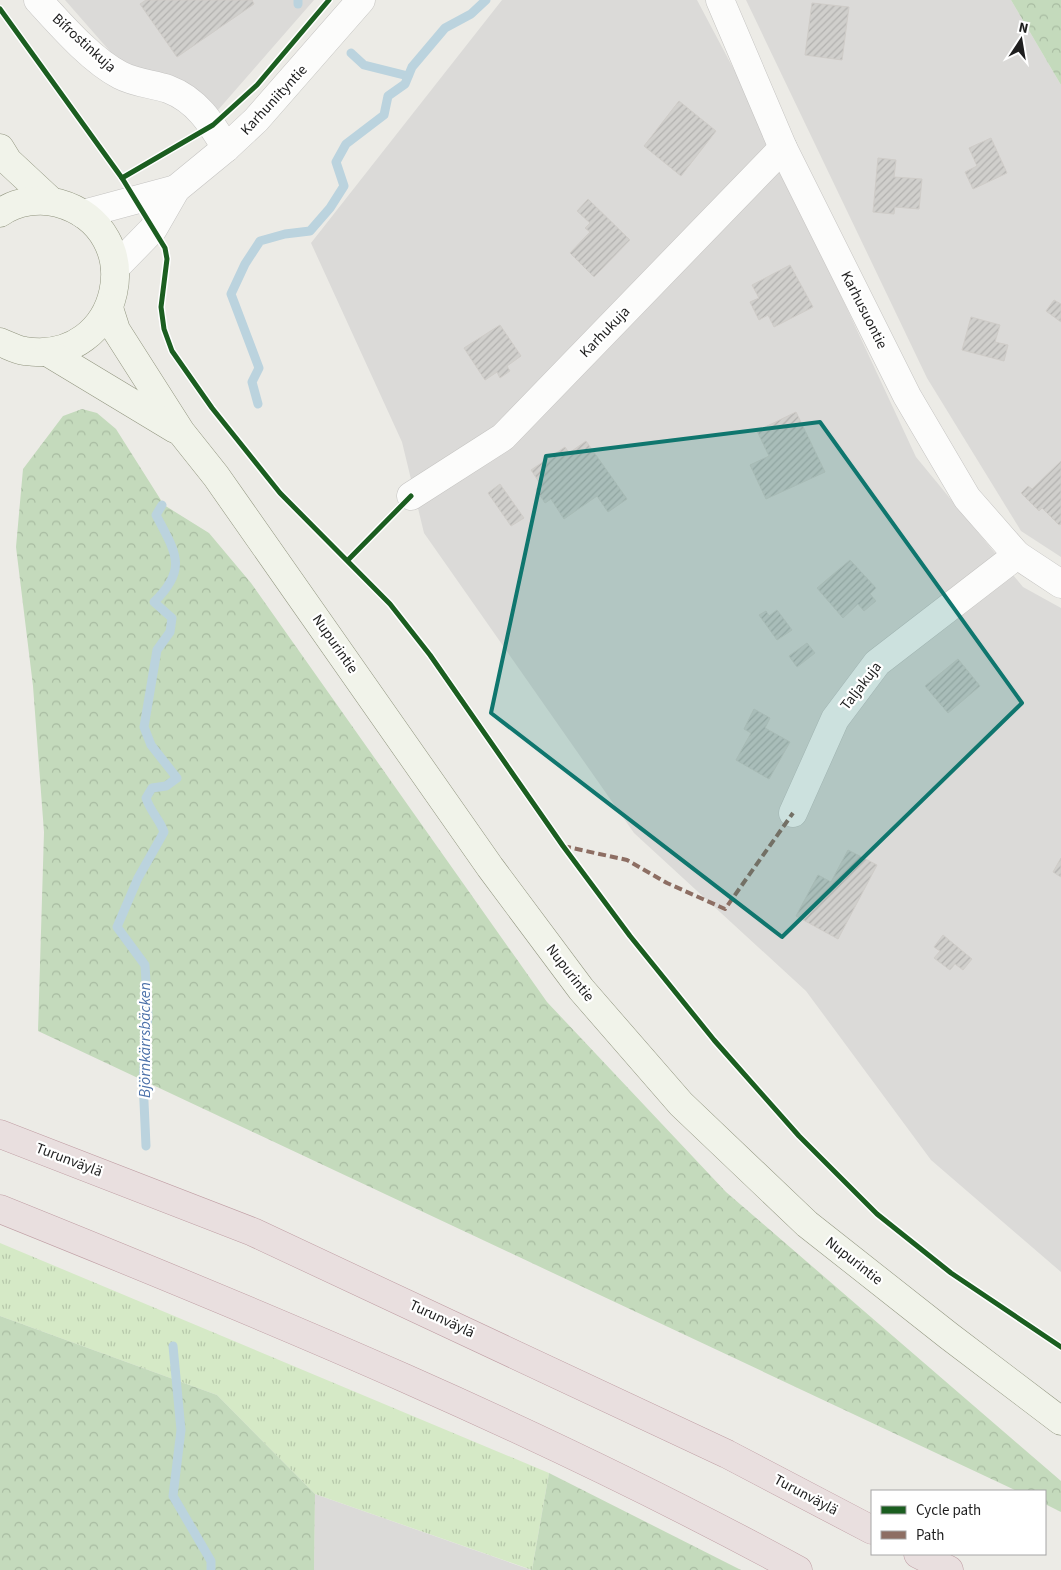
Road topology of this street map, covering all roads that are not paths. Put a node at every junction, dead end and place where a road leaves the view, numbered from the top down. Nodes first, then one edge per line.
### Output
1 (38, 0) edge
2 (360, 0) edge
3 (720, 0) edge
4 (0, 148) edge
5 (226, 148) junction
6 (783, 148) junction
7 (176, 188) junction
8 (50, 201) junction
9 (0, 213) edge
10 (83, 214) junction
11 (116, 268) junction
12 (109, 308) junction
13 (0, 342) edge
14 (49, 352) junction
15 (181, 432) junction
16 (412, 496) dead end
17 (1017, 555) junction
18 (1061, 584) edge
19 (794, 813) dead end
20 (0, 1134) edge
21 (0, 1209) edge
22 (1061, 1421) edge
23 (871, 1529) edge
24 (920, 1555) edge
25 (798, 1570) edge
26 (949, 1570) edge

1 - 5 street, Bifrostinkuja
2 - 5 street, Karhuniityntie
3 - 6 street, Karhusuontie
4 - 8 main road
5 - 7 street, Karhuniityntie
6 - 16 street, Karhukuja
6 - 17 street, Karhusuontie
7 - 10 street, Karhuniityntie
7 - 11 street, Karhuniityntie
8 - 9 main road
8 - 10 main road
10 - 11 main road
11 - 12 main road
12 - 14 main road
12 - 15 main road, Nupurintie
13 - 14 main road
14 - 15 main road, Nupurintie
15 - 22 main road, Nupurintie
17 - 18 street, Karhusuontie
17 - 19 street, Taljakuja
20 - 23 highway, Turunväylä
21 - 25 highway
24 - 26 highway

